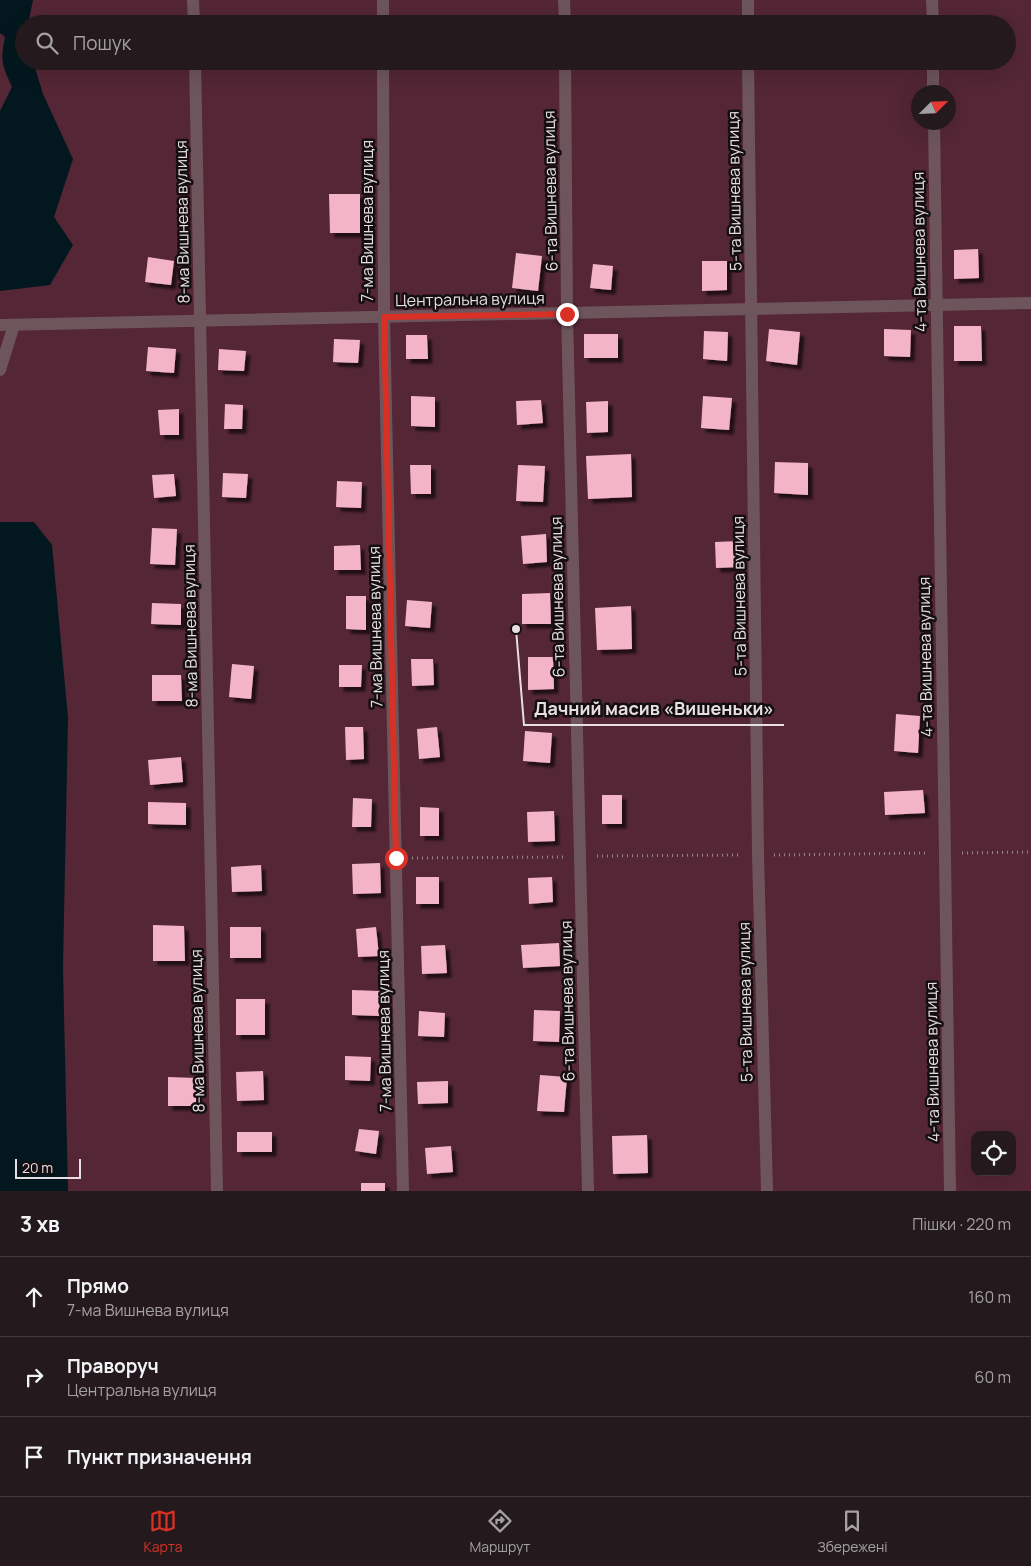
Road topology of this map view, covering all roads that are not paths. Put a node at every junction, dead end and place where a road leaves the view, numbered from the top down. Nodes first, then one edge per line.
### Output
1 (193, 0) edge
2 (383, 0) edge
3 (564, 0) edge
4 (748, 0) edge
5 (932, 0) edge
6 (194, 15) edge
7 (383, 15) edge
8 (565, 15) edge
9 (748, 15) edge
10 (933, 15) edge
11 (195, 70) edge
12 (383, 70) edge
13 (565, 70) edge
14 (748, 70) edge
15 (933, 70) edge
16 (934, 85) edge
17 (934, 130) edge
18 (1031, 304) edge
19 (936, 306) junction
20 (752, 310) junction
21 (567, 314) junction
22 (384, 317) junction
23 (200, 321) junction
24 (0, 325) edge
25 (14, 325) junction
26 (0, 370) edge
27 (217, 1191) edge
28 (403, 1191) edge
29 (588, 1191) edge
30 (766, 1191) edge
31 (950, 1191) edge

1 - 6 street
2 - 7 street
3 - 8 street
4 - 9 street
5 - 10 street
11 - 23 street, 8-ма Вишнева вулиця
12 - 22 street, 7-ма Вишнева вулиця
13 - 21 street, 6-та Вишнева вулиця
14 - 20 street, 5-та Вишнева вулиця
15 - 16 street
17 - 19 street, 4-та Вишнева вулиця
18 - 19 street, Центральна вулиця
19 - 20 street, Центральна вулиця
19 - 31 street, 4-та Вишнева вулиця
20 - 21 street, Центральна вулиця
20 - 30 street, 5-та Вишнева вулиця
21 - 22 street, Центральна вулиця
21 - 29 street, 6-та Вишнева вулиця
22 - 23 street, Центральна вулиця
22 - 28 street, 7-ма Вишнева вулиця
23 - 25 street, Центральна вулиця
23 - 27 street, 8-ма Вишнева вулиця
24 - 25 street, Центральна вулиця
25 - 26 street

